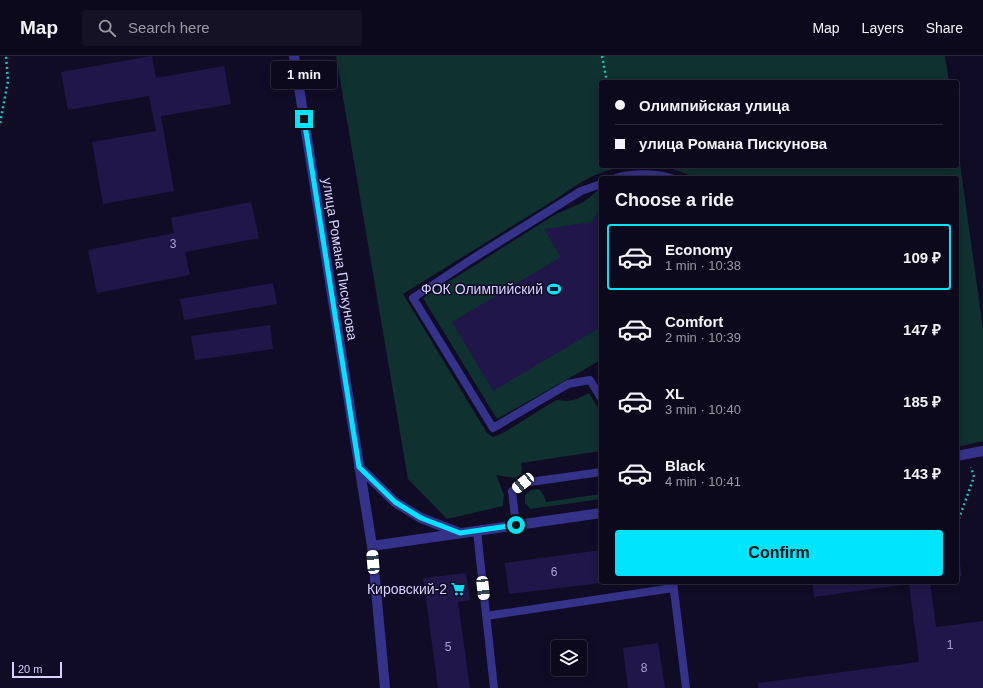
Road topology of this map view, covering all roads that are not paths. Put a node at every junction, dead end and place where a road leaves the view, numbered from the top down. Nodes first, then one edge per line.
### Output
1 (294, 56) edge
2 (622, 176) edge
3 (665, 176) edge
4 (599, 185) edge
5 (599, 395) edge
6 (983, 451) edge
7 (959, 456) edge
8 (359, 467) junction
9 (599, 472) edge
10 (599, 513) edge
11 (516, 525) junction
12 (477, 531) junction
13 (460, 533) junction
14 (372, 546) junction
15 (673, 585) edge
16 (486, 616) junction
17 (385, 688) edge
18 (494, 688) edge
19 (686, 688) edge

1 - 8 street, улица Романа Пискунова
2 - 3 lane
4 - 5 lane
6 - 7 street
8 - 13 street
8 - 14 street, улица Романа Пискунова
9 - 11 lane
10 - 11 street
11 - 12 street
12 - 13 street
12 - 16 lane
13 - 14 street
14 - 17 street, улица Романа Пискунова
15 - 16 lane
15 - 19 lane
16 - 18 lane

